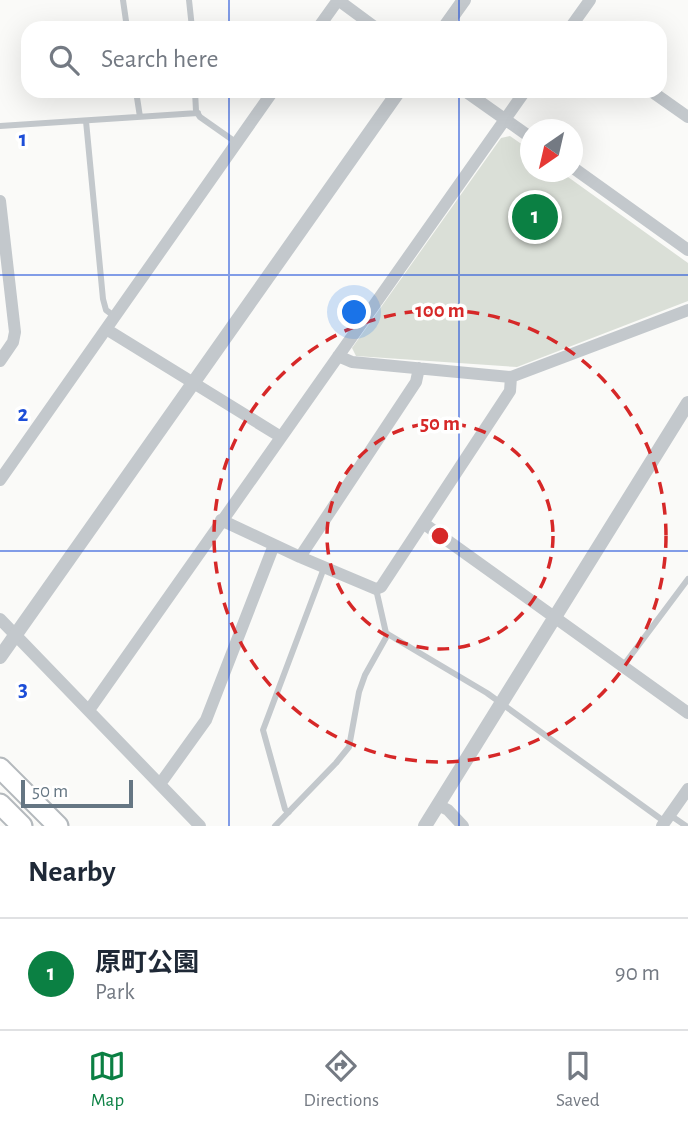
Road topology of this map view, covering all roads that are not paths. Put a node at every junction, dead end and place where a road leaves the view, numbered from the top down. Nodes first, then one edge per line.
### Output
1 (123, 0) edge
2 (189, 0) edge
3 (338, 0) edge
4 (464, 0) edge
5 (590, 0) edge
6 (126, 21) edge
7 (191, 21) edge
8 (323, 21) edge
9 (366, 21) edge
10 (449, 21) edge
11 (575, 21) edge
12 (137, 98) edge
13 (196, 98) edge
14 (268, 98) edge
15 (394, 98) edge
16 (475, 98) edge
17 (520, 98) edge
18 (661, 98) edge
19 (198, 113) junction
20 (140, 117) junction
21 (688, 117) edge
22 (505, 119) junction
23 (86, 121) junction
24 (0, 127) edge
25 (520, 130) edge
26 (237, 143) junction
27 (583, 175) edge
28 (0, 201) edge
29 (688, 250) edge
30 (688, 310) edge
31 (114, 316) junction
32 (106, 329) junction
33 (338, 356) junction
34 (0, 360) edge
35 (419, 368) junction
36 (511, 377) junction
37 (193, 383) junction
38 (686, 409) edge
39 (281, 437) junction
40 (5, 463) edge
41 (0, 480) edge
42 (221, 520) junction
43 (423, 523) junction
44 (274, 545) junction
45 (300, 557) junction
46 (324, 568) junction
47 (688, 579) edge
48 (376, 589) junction
49 (554, 618) junction
50 (0, 619) edge
51 (15, 634) junction
52 (388, 634) junction
53 (0, 657) edge
54 (623, 666) junction
55 (501, 702) junction
56 (89, 710) junction
57 (688, 713) edge
58 (0, 768) edge
59 (160, 784) junction
60 (688, 789) edge
61 (0, 804) edge
62 (438, 805) junction
63 (289, 812) junction
64 (666, 821) edge
65 (22, 826) edge
66 (58, 826) edge
67 (200, 826) edge
68 (275, 826) edge
69 (425, 826) edge
70 (463, 826) edge
71 (686, 826) edge

1 - 6 lane
2 - 7 lane
3 - 8 street
3 - 9 street
4 - 10 street
5 - 11 street
12 - 20 lane
13 - 19 lane
14 - 26 street
15 - 37 street
16 - 22 street
17 - 22 street
18 - 21 street
19 - 20 lane
19 - 26 lane
20 - 23 lane
22 - 25 street
22 - 33 street
23 - 24 lane
23 - 31 lane
26 - 31 street
27 - 29 street
28 - 34 street
30 - 36 street
31 - 32 street
32 - 37 street
32 - 40 street
33 - 35 street
33 - 39 street
35 - 36 street
35 - 45 street
36 - 43 street
37 - 39 street
37 - 51 street
38 - 49 street
39 - 42 street
40 - 41 street
42 - 44 street
42 - 56 street
43 - 48 street
43 - 49 street
44 - 45 street
44 - 59 street
45 - 46 street
46 - 48 street
46 - 63 lane
47 - 54 lane
48 - 52 lane
49 - 54 street
49 - 55 street
50 - 51 street
51 - 53 street
51 - 56 street
52 - 55 lane
52 - 63 lane
54 - 57 street
55 - 62 street
55 - 64 lane
56 - 59 street
58 - 66 highway
59 - 67 street
60 - 64 street
61 - 65 highway
62 - 69 street
62 - 70 street
63 - 68 lane
64 - 71 lane

